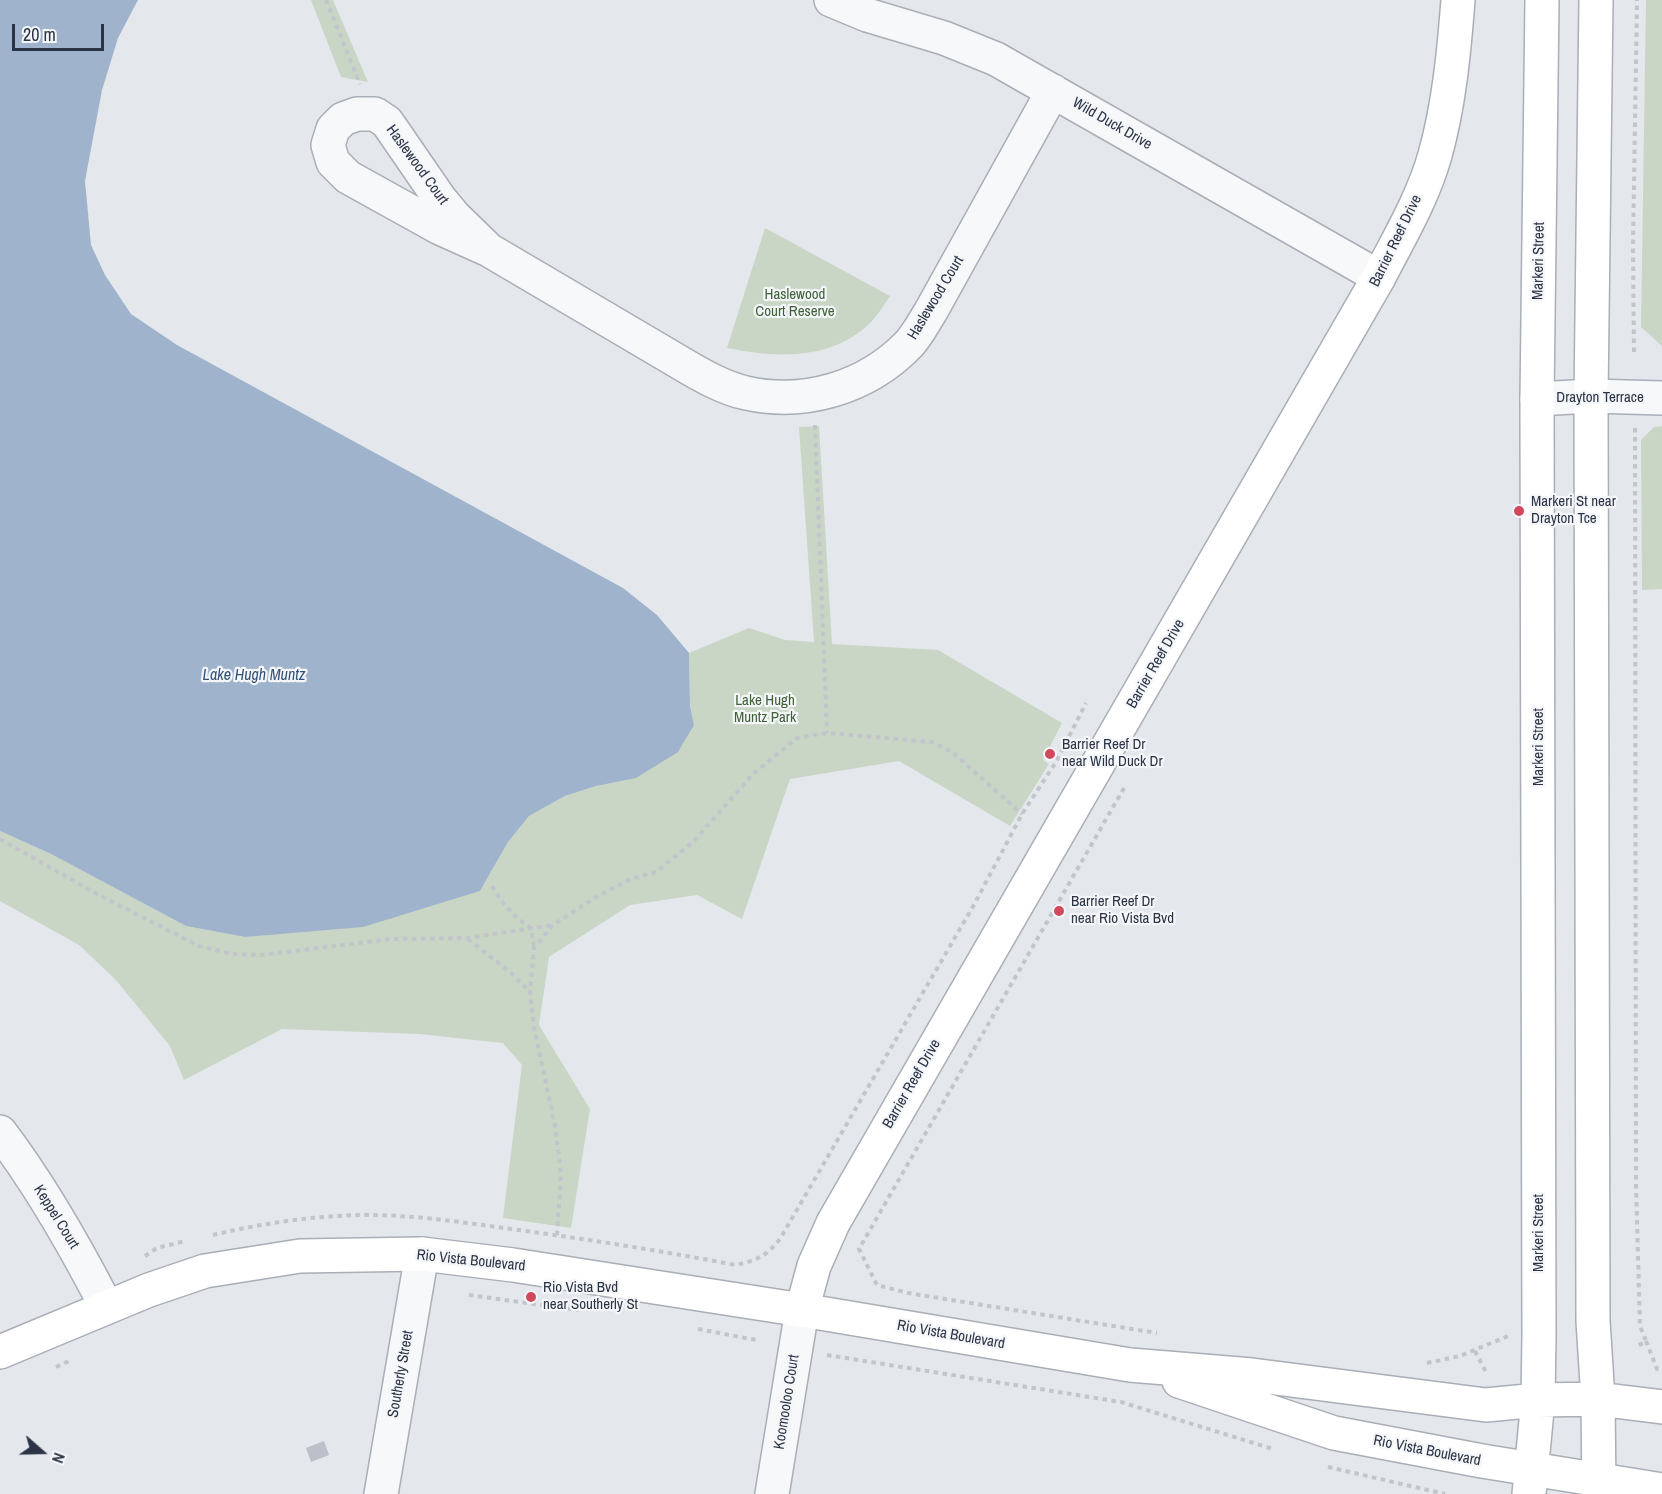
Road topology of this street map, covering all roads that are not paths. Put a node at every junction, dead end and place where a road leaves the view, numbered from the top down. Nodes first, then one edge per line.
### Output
1 (831, 0) edge
2 (1458, 0) edge
3 (1542, 0) edge
4 (1596, 0) edge
5 (1053, 91) junction
6 (489, 250) junction
7 (1379, 277) junction
8 (1591, 396) junction
9 (1662, 398) edge
10 (1537, 399) junction
11 (0, 1132) edge
12 (422, 1254) junction
13 (106, 1306) junction
14 (802, 1310) junction
15 (0, 1352) edge
16 (1130, 1365) junction
17 (1598, 1399) junction
18 (1538, 1400) junction
19 (1662, 1407) edge
20 (1530, 1481) edge
21 (1599, 1487) edge
22 (1662, 1490) edge
23 (381, 1494) edge
24 (772, 1494) edge

1 - 5 street, Wild Duck Drive
2 - 7 street, Barrier Reef Drive
3 - 10 street, Markeri Street
4 - 8 street
5 - 6 street, Haslewood Court
5 - 7 street, Wild Duck Drive
6 - 6 street, Haslewood Court
7 - 14 street, Barrier Reef Drive
8 - 9 street, Drayton Terrace
8 - 10 street, Drayton Terrace
8 - 17 street
10 - 18 street, Markeri Street
11 - 13 street, Keppel Court
12 - 13 street, Rio Vista Boulevard
12 - 14 street, Rio Vista Boulevard
12 - 23 street, Southerly Street
13 - 15 street, Rio Vista Boulevard
14 - 16 street, Rio Vista Boulevard
14 - 24 street, Koomooloo Court
16 - 18 street, Rio Vista Boulevard
16 - 20 street, Rio Vista Boulevard
17 - 18 street, Rio Vista Boulevard
17 - 19 street, Rio Vista Boulevard
17 - 21 street
18 - 20 street, Markeri Street
20 - 21 street, Rio Vista Boulevard
21 - 22 street, Rio Vista Boulevard

